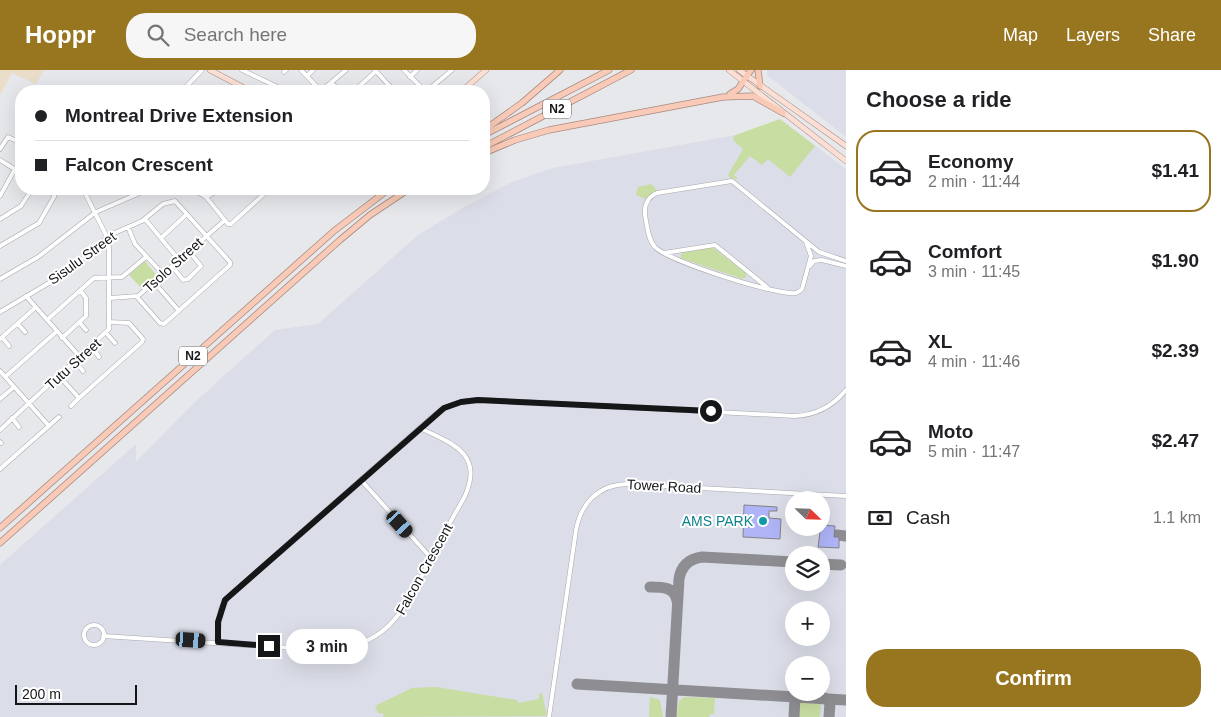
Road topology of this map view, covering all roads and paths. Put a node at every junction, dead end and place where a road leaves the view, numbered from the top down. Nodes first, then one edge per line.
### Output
1 (202, 70) edge
2 (210, 70) edge
3 (242, 70) edge
4 (302, 70) edge
5 (313, 70) edge
6 (346, 70) edge
7 (404, 70) edge
8 (417, 70) edge
9 (452, 70) edge
10 (486, 70) edge
11 (560, 70) edge
12 (609, 70) edge
13 (631, 70) edge
14 (729, 70) edge
15 (739, 70) edge
16 (751, 70) edge
17 (758, 70) edge
18 (375, 71) edge
19 (307, 76) junction
20 (410, 77) junction
21 (744, 78) junction
22 (331, 83) junction
23 (188, 85) edge
24 (239, 85) edge
25 (273, 85) edge
26 (315, 85) edge
27 (328, 85) edge
28 (334, 85) edge
29 (360, 85) edge
30 (389, 85) edge
31 (419, 85) edge
32 (433, 85) edge
33 (469, 85) edge
34 (760, 86) junction
35 (723, 97) junction
36 (783, 113) junction
37 (490, 126) edge
38 (490, 132) edge
39 (15, 140) edge
40 (490, 144) edge
41 (846, 146) edge
42 (0, 149) edge
43 (490, 150) edge
44 (0, 160) edge
45 (846, 161) edge
46 (15, 169) joint
47 (28, 195) edge
48 (54, 195) edge
49 (86, 195) edge
50 (135, 195) edge
51 (203, 195) edge
52 (210, 195) edge
53 (263, 195) edge
54 (381, 195) edge
55 (400, 195) edge
56 (0, 196) edge
57 (206, 197) junction
58 (96, 212) junction
59 (187, 214) junction
60 (0, 219) edge
61 (145, 219) junction
62 (225, 220) junction
63 (128, 227) junction
64 (206, 236) junction
65 (108, 238) junction
66 (161, 238) junction
67 (806, 242) junction
68 (1, 244) edge
69 (189, 251) junction
70 (663, 253) junction
71 (146, 257) junction
72 (179, 260) junction
73 (846, 261) edge
74 (172, 266) junction
75 (846, 266) edge
76 (808, 270) junction
77 (162, 274) junction
78 (110, 277) junction
79 (0, 279) edge
80 (154, 282) junction
81 (769, 288) junction
82 (80, 290) junction
83 (26, 296) junction
84 (137, 297) junction
85 (110, 298) junction
86 (35, 308) junction
87 (179, 311) junction
88 (0, 312) edge
89 (47, 320) junction
90 (110, 322) junction
91 (80, 323) junction
92 (18, 324) junction
93 (86, 330) dead end
94 (25, 332) dead end
95 (56, 332) junction
96 (107, 334) junction
97 (1, 338) edge
98 (62, 338) junction
99 (115, 343) dead end
100 (9, 346) dead end
101 (92, 347) junction
102 (80, 357) junction
103 (100, 357) dead end
104 (76, 362) junction
105 (83, 370) dead end
106 (0, 371) edge
107 (5, 377) junction
108 (60, 377) junction
109 (14, 387) junction
110 (846, 390) edge
111 (79, 398) junction
112 (0, 399) edge
113 (29, 403) junction
114 (70, 406) dead end
115 (59, 417) dead end
116 (12, 418) junction
117 (49, 426) junction
118 (20, 427) dead end
119 (420, 428) junction
120 (0, 430) edge
121 (0, 469) edge
122 (362, 480) junction
123 (846, 496) edge
124 (0, 528) edge
125 (0, 542) edge
126 (431, 558) junction
127 (104, 636) junction
128 (218, 642) junction
129 (549, 717) edge

1 - 23 street
2 - 24 main road
3 - 25 street
4 - 19 street
5 - 19 street
6 - 22 street
7 - 20 street
8 - 20 street
9 - 32 street
10 - 33 main road
11 - 37 highway
12 - 38 highway, N2
13 - 40 highway, N2
14 - 21 main road
15 - 21 main road
16 - 21 highway
17 - 34 highway
18 - 29 street
18 - 30 street
19 - 26 street
20 - 31 street
21 - 34 main road
21 - 35 highway
21 - 36 main road
22 - 27 street
22 - 28 street
34 - 41 main road
35 - 36 highway
35 - 43 highway
36 - 45 main road
39 - 42 street
44 - 46 street
46 - 56 street
47 - 60 street
48 - 68 street
49 - 58 street, Tutu Street
50 - 58 street
51 - 57 street
52 - 57 street
53 - 62 street, Tsolo Street
54 - 124 highway, N2
55 - 125 highway, N2
57 - 62 street
58 - 65 street, Tutu Street
58 - 79 street
59 - 61 street, Sisulu Street
59 - 64 street, Sisulu Street
59 - 66 street
61 - 63 street, Sisulu Street
61 - 66 street
62 - 64 street, Tsolo Street
63 - 65 street, Sisulu Street
63 - 71 street
64 - 69 street, Tsolo Street
64 - 87 street, Sisulu Street
65 - 78 street, Tutu Street
65 - 83 street, Sisulu Street
66 - 72 street
67 - 70 street
67 - 73 street
67 - 76 street
69 - 72 street, Tsolo Street
69 - 74 street
70 - 81 street
70 - 81 street
71 - 77 street
71 - 78 street
72 - 74 street, Tsolo Street
74 - 77 street, Tsolo Street
75 - 76 street
76 - 81 street
77 - 80 street, Tsolo Street
78 - 82 street
78 - 85 street, Tutu Street
80 - 84 street, Tsolo Street
80 - 87 street
82 - 89 street
82 - 91 street
83 - 86 street
83 - 88 street, Sisulu Street
84 - 85 street, Tsolo Street
84 - 87 street
85 - 90 street, Tutu Street
86 - 89 street
86 - 92 street
89 - 95 street
90 - 96 street, Tutu Street
90 - 111 street
91 - 93 street
91 - 98 street
92 - 94 street
92 - 97 street
95 - 98 street
95 - 107 street
96 - 99 street
96 - 101 street, Tutu Street
97 - 100 street
98 - 102 street
101 - 102 street, Tutu Street
101 - 103 street
102 - 104 street, Tutu Street
104 - 105 street
104 - 108 street, Tutu Street
106 - 107 street
107 - 109 street
108 - 111 street
108 - 113 street, Tutu Street
109 - 112 street
109 - 113 street
110 - 119 street
111 - 114 street
113 - 116 street, Tutu Street
113 - 117 street
115 - 117 street
116 - 118 street
116 - 120 street, Tutu Street
117 - 121 street
119 - 122 street
119 - 126 street, Falcon Crescent
122 - 126 street
122 - 128 street
123 - 129 street, Tower Road
126 - 128 street, Falcon Crescent
127 - 127 street
127 - 128 street, Falcon Crescent

